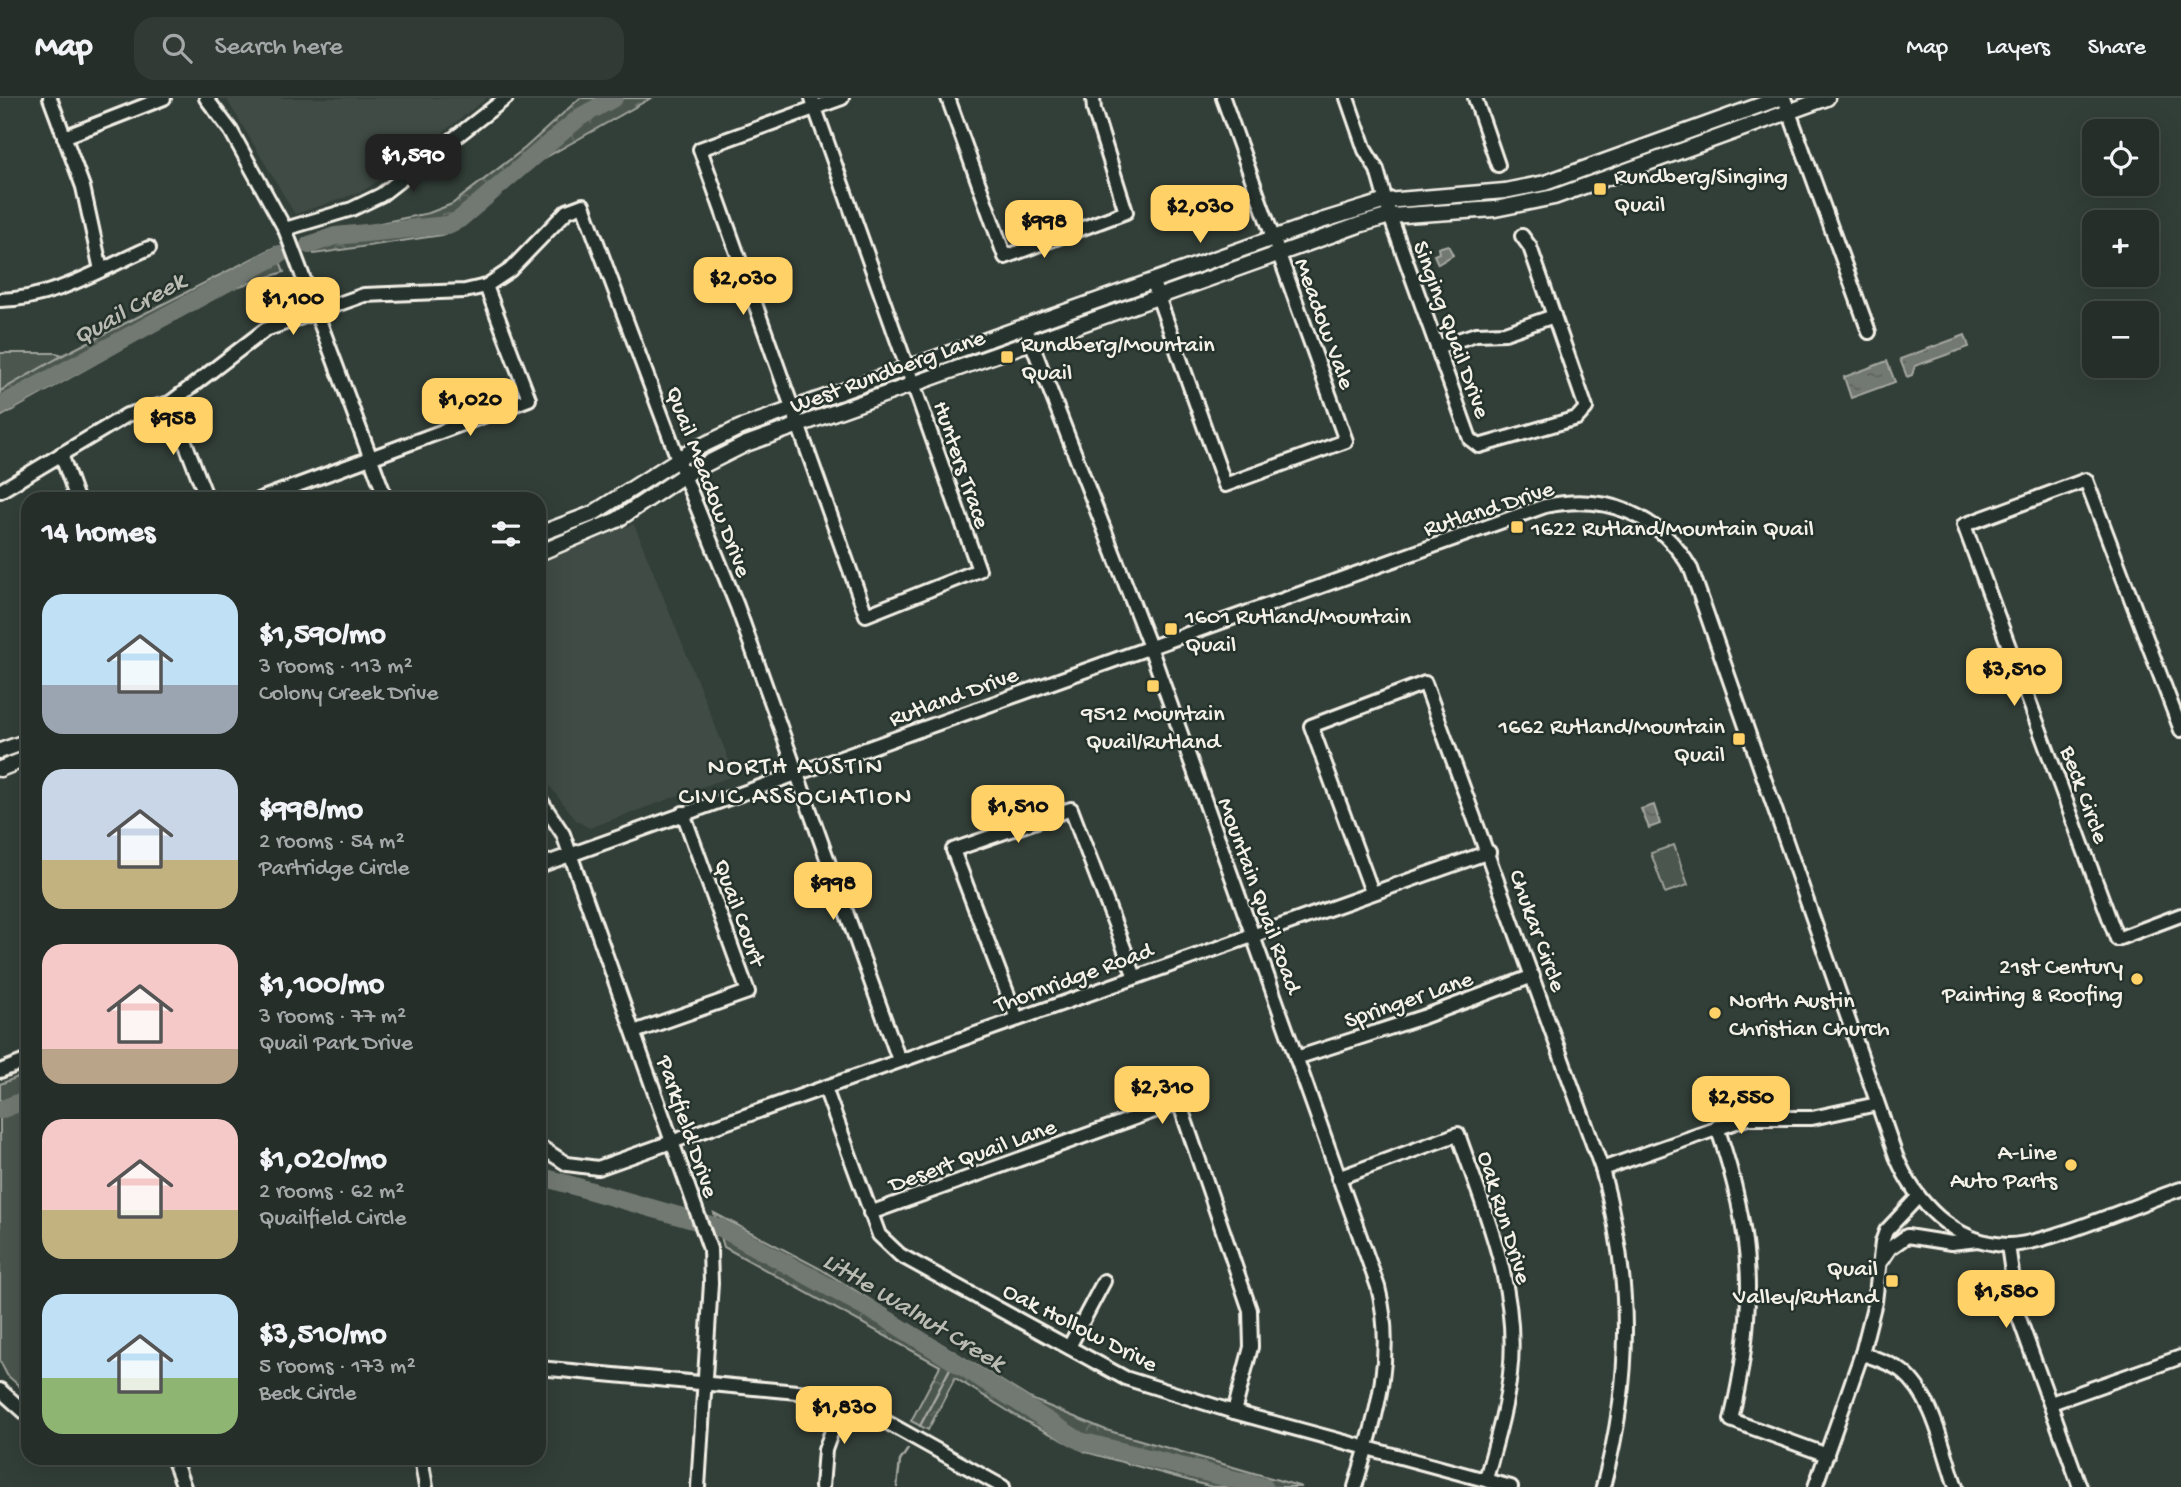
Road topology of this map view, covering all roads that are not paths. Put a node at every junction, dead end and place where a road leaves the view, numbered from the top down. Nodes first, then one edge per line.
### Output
1 (50, 98) edge
2 (164, 98) edge
3 (206, 98) edge
4 (506, 98) edge
5 (842, 98) edge
6 (948, 98) edge
7 (1093, 98) edge
8 (1223, 98) edge
9 (1348, 98) edge
10 (1475, 98) edge
11 (1827, 98) edge
12 (1784, 102) edge
13 (813, 103) edge
14 (64, 137) junction
15 (1498, 165) dead end
16 (1571, 174) junction
17 (1576, 189) junction
18 (1386, 201) junction
19 (1390, 216) junction
20 (285, 229) junction
21 (1522, 236) dead end
22 (1273, 238) junction
23 (149, 248) dead end
24 (1278, 253) junction
25 (101, 270) junction
26 (1152, 281) junction
27 (486, 286) junction
28 (1158, 297) junction
29 (0, 300) edge
30 (316, 311) junction
31 (1554, 316) junction
32 (1025, 326) junction
33 (1869, 332) dead end
34 (1031, 342) junction
35 (1437, 347) junction
36 (907, 368) junction
37 (914, 384) junction
38 (170, 402) junction
39 (793, 410) junction
40 (799, 425) junction
41 (61, 454) junction
42 (370, 457) junction
43 (678, 460) junction
44 (684, 475) junction
45 (0, 491) edge
46 (75, 492) edge
47 (204, 492) edge
48 (278, 492) edge
49 (383, 492) edge
50 (568, 524) junction
51 (546, 532) edge
52 (575, 540) junction
53 (546, 550) edge
54 (1150, 647) junction
55 (2181, 730) edge
56 (21, 744) edge
57 (0, 751) edge
58 (21, 761) edge
59 (0, 769) edge
60 (797, 773) junction
61 (546, 807) edge
62 (683, 813) junction
63 (1489, 852) junction
64 (570, 854) junction
65 (546, 863) edge
66 (1372, 892) junction
67 (2181, 915) edge
68 (1252, 935) junction
69 (1533, 976) junction
70 (1135, 977) junction
71 (1017, 1019) junction
72 (634, 1032) junction
73 (1296, 1058) junction
74 (899, 1060) junction
75 (21, 1063) edge
76 (0, 1071) edge
77 (825, 1088) junction
78 (1877, 1104) junction
79 (1717, 1127) junction
80 (673, 1143) junction
81 (546, 1152) edge
82 (1602, 1169) junction
83 (1338, 1178) junction
84 (2181, 1189) edge
85 (1917, 1198) junction
86 (870, 1213) junction
87 (1981, 1239) junction
88 (2008, 1245) junction
89 (1880, 1264) junction
90 (1104, 1281) dead end
91 (1069, 1347) junction
92 (1862, 1353) junction
93 (2181, 1357) edge
94 (546, 1369) edge
95 (705, 1383) junction
96 (0, 1390) edge
97 (842, 1403) junction
98 (2050, 1403) junction
99 (21, 1409) edge
100 (1234, 1412) junction
101 (1367, 1448) junction
102 (1826, 1455) junction
103 (176, 1465) edge
104 (422, 1465) edge
105 (1486, 1479) junction
106 (184, 1487) edge
107 (426, 1487) edge
108 (698, 1487) edge
109 (822, 1487) edge
110 (1003, 1487) edge
111 (1355, 1487) edge
112 (1511, 1487) edge
113 (1603, 1487) edge
114 (1815, 1487) edge
115 (1956, 1487) edge
116 (2080, 1487) edge

1 - 14 street
2 - 14 street
3 - 20 street
4 - 20 street
5 - 13 street
6 - 7 street
8 - 22 street, Meadow Vale
9 - 18 street, Singing Quail Drive
10 - 15 street
11 - 12 main road, West Rundberg Lane
12 - 16 main road, West Rundberg Lane
12 - 17 main road, West Rundberg Lane
12 - 33 street
13 - 36 street, Hunters Trace
13 - 39 street
14 - 25 street
16 - 17 main road
16 - 18 main road, West Rundberg Lane
17 - 19 main road, West Rundberg Lane
18 - 19 street, Singing Quail Drive
18 - 22 main road, West Rundberg Lane
19 - 24 main road, West Rundberg Lane
19 - 35 street, Singing Quail Drive
20 - 30 street
21 - 31 street, Singing Quail Drive
22 - 24 street, Meadow Vale
22 - 26 main road, West Rundberg Lane
23 - 25 street
24 - 28 main road, West Rundberg Lane
24 - 28 street, Meadow Vale
25 - 29 street
26 - 28 street
26 - 32 main road, West Rundberg Lane
27 - 30 street
27 - 42 street
27 - 43 street, Quail Meadow Drive
28 - 34 main road, West Rundberg Lane
30 - 38 street
30 - 42 street
31 - 35 street
31 - 35 street, Singing Quail Drive
32 - 34 street, Mountain Quail Road
32 - 36 main road, West Rundberg Lane
34 - 37 main road, West Rundberg Lane
34 - 54 street, Mountain Quail Road
36 - 37 street, Hunters Trace
36 - 39 main road, West Rundberg Lane
37 - 40 main road, West Rundberg Lane
37 - 40 street, Hunters Trace
38 - 41 street
38 - 47 street
39 - 40 street
39 - 43 main road, West Rundberg Lane
40 - 44 main road, West Rundberg Lane
41 - 45 street
41 - 46 street
42 - 48 street
42 - 49 street
43 - 44 street, Quail Meadow Drive
43 - 50 main road, West Rundberg Lane
44 - 52 main road, West Rundberg Lane
44 - 60 street, Quail Meadow Drive
50 - 51 main road, West Rundberg Lane
50 - 52 main road
52 - 53 main road, West Rundberg Lane
54 - 60 street, Rutland Drive
54 - 68 street, Mountain Quail Road
54 - 78 street, Rutland Drive
55 - 67 street, Beck Circle
56 - 57 main road
58 - 59 main road
60 - 62 street, Rutland Drive
60 - 74 street, Quail Meadow Drive
61 - 64 street, Parkfield Drive
62 - 64 street, Rutland Drive
62 - 72 street, Quail Court
63 - 66 street, Thornridge Road
63 - 66 street, Chukar Circle
63 - 69 street, Chukar Circle
64 - 65 street, Rutland Drive
64 - 72 street, Parkfield Drive
66 - 68 street, Thornridge Road
68 - 70 street, Thornridge Road
68 - 73 street, Mountain Quail Road
69 - 73 street, Springer Lane
69 - 82 street, Chukar Circle
70 - 71 street, Thornridge Road
70 - 71 street
71 - 74 street, Thornridge Road
72 - 80 street, Parkfield Drive
73 - 83 street, Mountain Quail Road
74 - 77 street, Thornridge Road
75 - 76 street
77 - 80 street, Thornridge Road
77 - 86 street, Oak Hollow Drive
78 - 79 street
78 - 85 street, Rutland Drive
79 - 82 street
79 - 102 street
80 - 81 street, Thornridge Road
80 - 95 street, Parkfield Drive
82 - 113 street, Chukar Circle
83 - 101 street, Mountain Quail Road
83 - 105 street, Oak Run Drive
84 - 88 street, Rutland Drive
85 - 87 street, Rutland Drive
85 - 89 street
86 - 91 street, Oak Hollow Drive
86 - 100 street, Desert Quail Lane
87 - 88 street, Rutland Drive
87 - 89 street
88 - 98 street
89 - 92 street
90 - 91 street
91 - 100 street, Oak Hollow Drive
92 - 102 street
92 - 115 street
93 - 98 street
94 - 95 street
95 - 97 street
95 - 108 street, Parkfield Drive
96 - 99 street
97 - 109 street
97 - 110 street
98 - 116 street
100 - 101 street, Oak Hollow Drive
101 - 105 street, Oak Hollow Drive
101 - 111 street, Mountain Quail Road
102 - 114 street
103 - 106 street
104 - 107 street
105 - 112 street, Oak Hollow Drive

